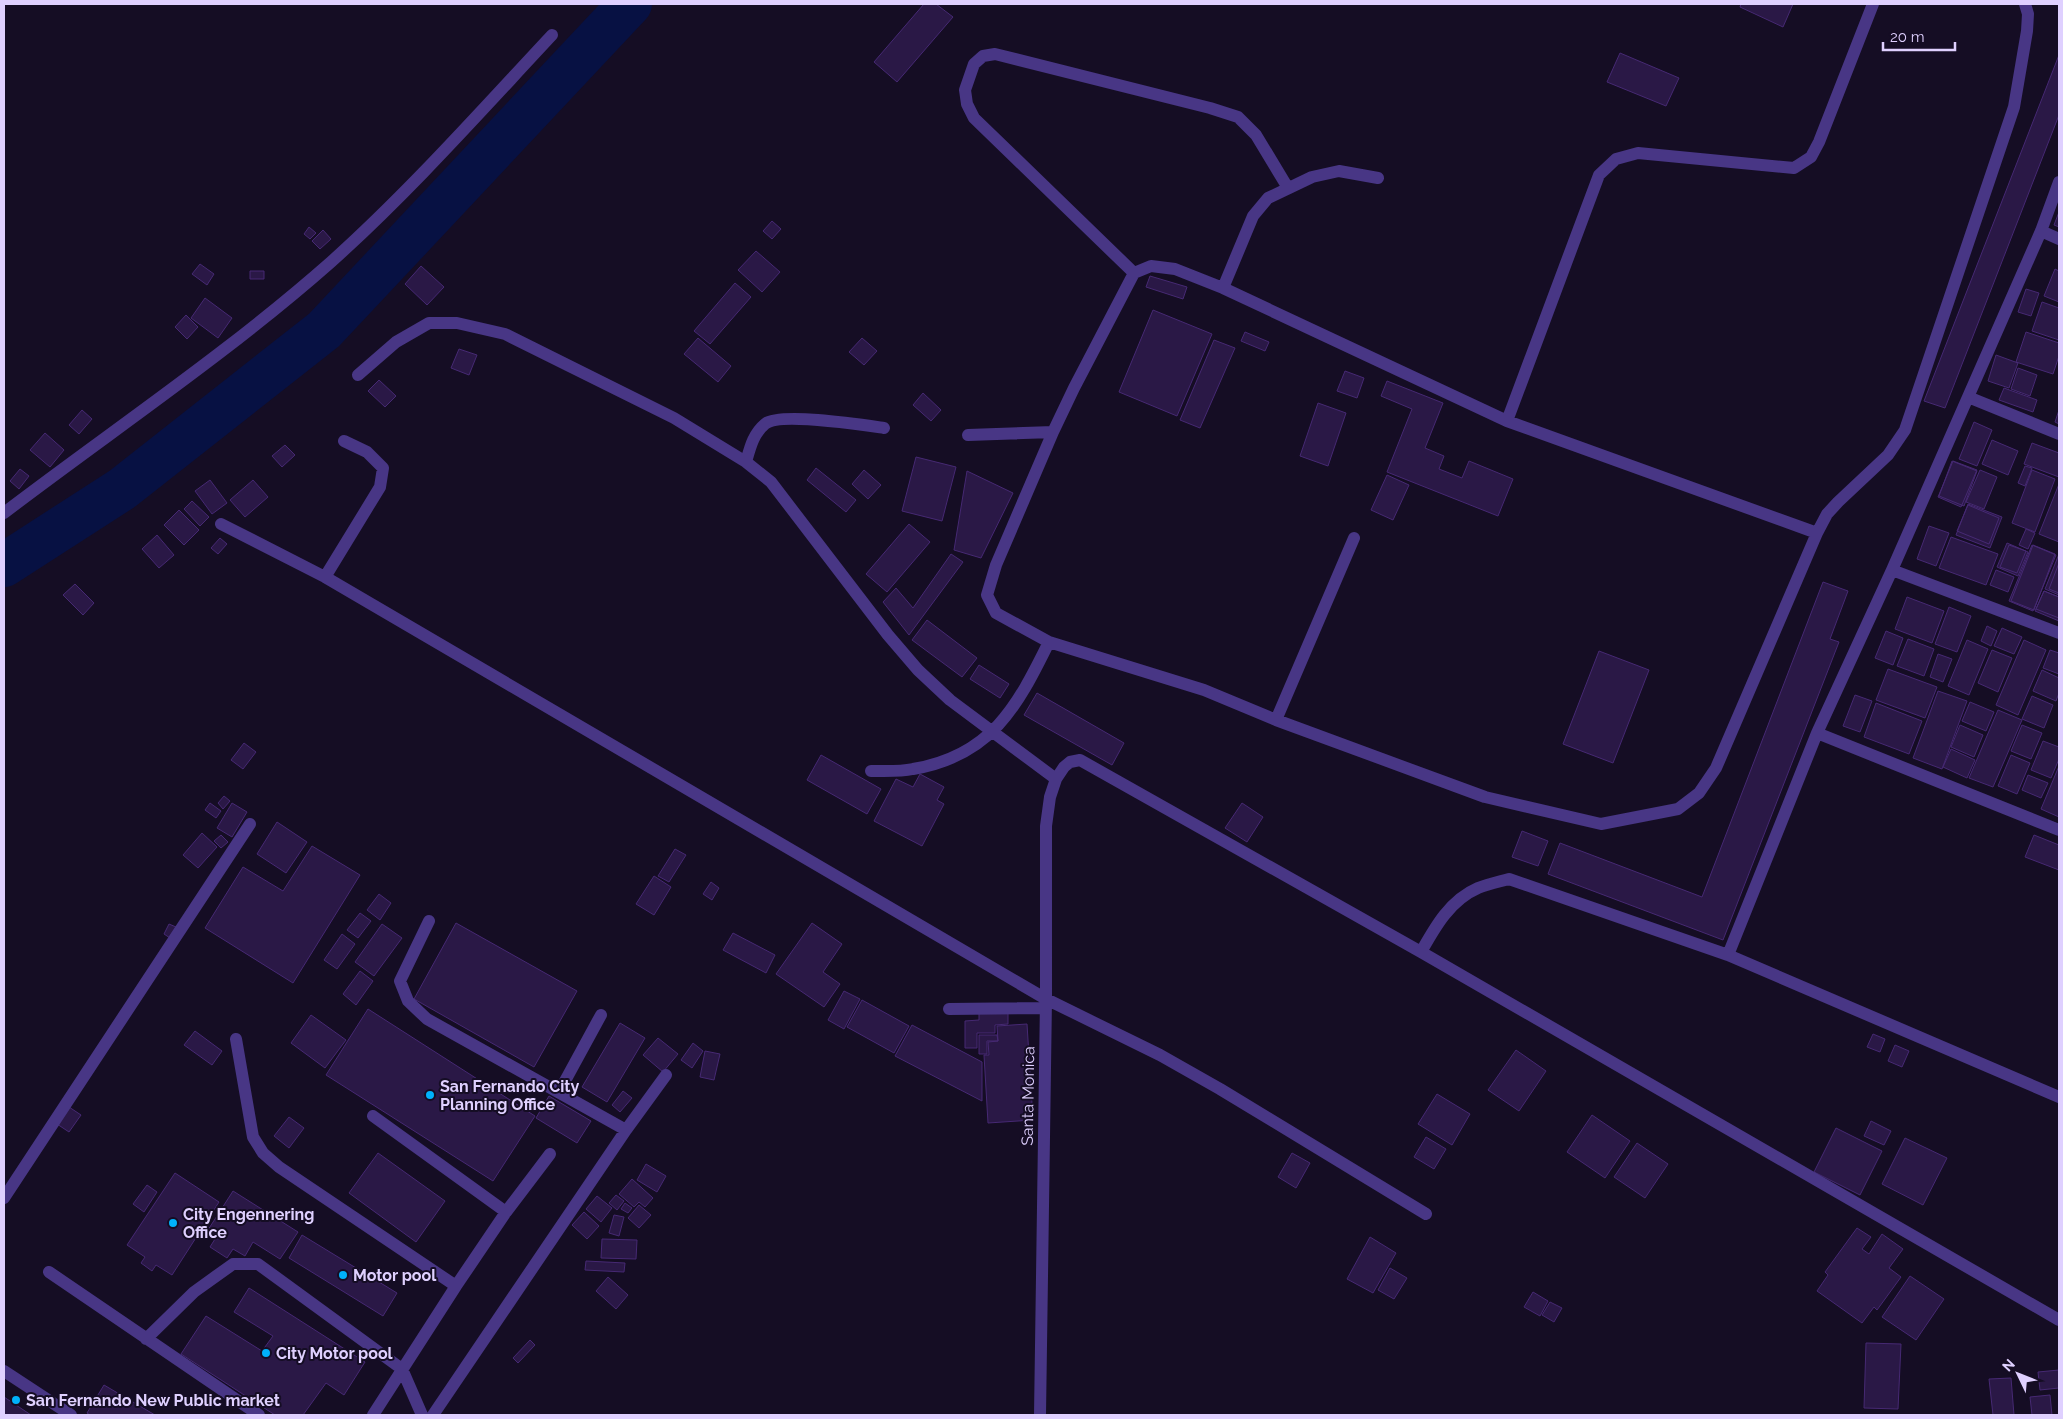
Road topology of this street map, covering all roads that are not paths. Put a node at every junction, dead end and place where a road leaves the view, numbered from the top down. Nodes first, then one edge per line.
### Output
1 (1873, 4) edge
2 (2025, 4) edge
3 (552, 34) dead end
4 (1378, 178) dead end
5 (2059, 182) edge
6 (1288, 188) junction
7 (2041, 232) junction
8 (2059, 239) edge
9 (1134, 273) junction
10 (1223, 288) junction
11 (358, 375) dead end
12 (1968, 397) junction
13 (1507, 421) junction
14 (884, 428) dead end
15 (1053, 432) junction
16 (2059, 434) edge
17 (968, 435) dead end
18 (344, 441) dead end
19 (746, 462) junction
20 (4, 513) edge
21 (222, 524) dead end
22 (1817, 533) junction
23 (1354, 538) dead end
24 (1892, 570) junction
25 (324, 577) junction
26 (2059, 633) edge
27 (1049, 642) junction
28 (1276, 720) junction
29 (994, 732) junction
30 (1817, 733) junction
31 (870, 771) dead end
32 (1056, 779) junction
33 (250, 824) dead end
34 (2059, 830) edge
35 (429, 921) dead end
36 (1422, 952) junction
37 (1728, 955) junction
38 (1046, 1003) junction
39 (949, 1009) dead end
40 (601, 1014) dead end
41 (236, 1039) dead end
42 (666, 1075) dead end
43 (558, 1092) junction
44 (2059, 1097) edge
45 (373, 1116) dead end
46 (626, 1130) junction
47 (550, 1154) dead end
48 (4, 1198) edge
49 (506, 1212) junction
50 (1426, 1214) dead end
51 (49, 1272) dead end
52 (456, 1286) junction
53 (2059, 1320) edge
54 (146, 1338) junction
55 (402, 1370) junction
56 (4, 1371) edge
57 (71, 1415) edge
58 (259, 1415) edge
59 (373, 1415) edge
60 (422, 1415) edge
61 (433, 1415) edge
62 (1040, 1415) edge

1 - 13 street
2 - 22 street
3 - 20 street
4 - 6 street
5 - 7 street
6 - 9 street
6 - 10 street
7 - 8 street
7 - 12 street
9 - 10 street
9 - 15 street
10 - 13 street
11 - 19 street
12 - 16 street
12 - 24 street
13 - 22 street
14 - 19 street
15 - 17 street
15 - 27 street
18 - 25 street
19 - 29 street
21 - 25 street
22 - 28 street
23 - 28 street
24 - 26 street
24 - 30 street
25 - 38 street
27 - 28 street
27 - 29 street
29 - 31 street
29 - 32 street
30 - 34 street
30 - 37 street
32 - 36 street
32 - 38 street, Santa Monica
33 - 48 street
35 - 43 street
36 - 37 street
36 - 53 street
37 - 44 street
38 - 39 street
38 - 50 street
38 - 62 street, Santa Monica
40 - 43 street
41 - 52 street
42 - 46 street
43 - 46 street
45 - 49 street
46 - 61 street
47 - 49 street
49 - 52 street
51 - 54 street
52 - 55 street
54 - 55 street
54 - 58 street
55 - 59 street
55 - 60 street
56 - 57 street

